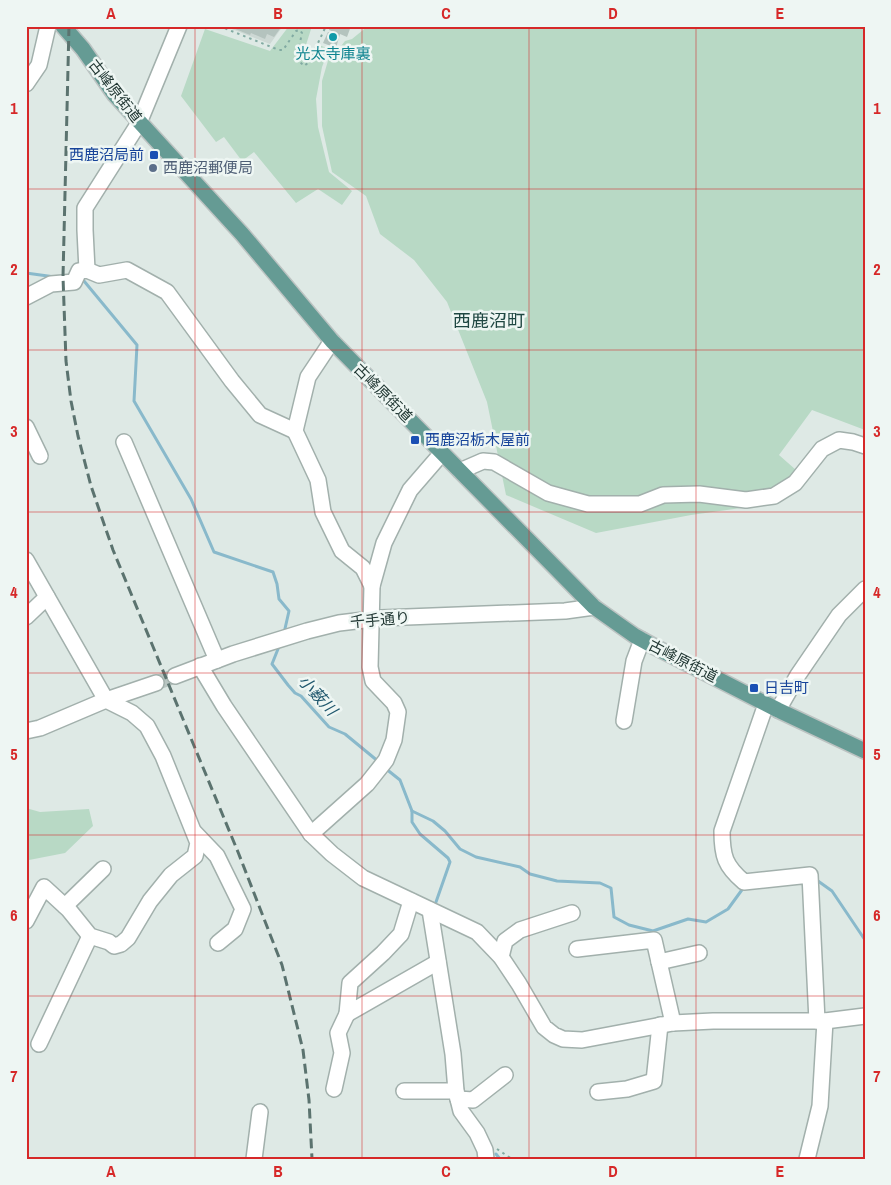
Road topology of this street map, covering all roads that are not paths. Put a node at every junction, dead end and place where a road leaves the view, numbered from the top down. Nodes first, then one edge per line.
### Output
1 (48, 26) edge
2 (63, 26) edge
3 (179, 26) edge
4 (26, 84) edge
5 (139, 123) junction
6 (87, 270) junction
7 (26, 297) edge
8 (332, 341) junction
9 (26, 427) edge
10 (295, 431) junction
11 (124, 442) dead end
12 (865, 446) edge
13 (442, 453) junction
14 (40, 456) dead end
15 (460, 471) junction
16 (26, 560) edge
17 (372, 586) junction
18 (865, 589) edge
19 (46, 597) junction
20 (851, 602) junction
21 (594, 607) junction
22 (865, 610) edge
23 (26, 617) edge
24 (370, 620) junction
25 (642, 640) junction
26 (217, 660) junction
27 (200, 666) junction
28 (175, 676) tunnel mouth
29 (156, 683) tunnel mouth
30 (106, 700) junction
31 (772, 707) junction
32 (624, 721) dead end
33 (26, 731) edge
34 (865, 751) edge
35 (193, 830) junction
36 (311, 834) junction
37 (103, 869) dead end
38 (411, 901) junction
39 (65, 906) junction
40 (430, 910) junction
41 (572, 913) dead end
42 (26, 921) edge
43 (90, 936) junction
44 (218, 943) dead end
45 (577, 949) dead end
46 (699, 953) dead end
47 (501, 957) junction
48 (438, 962) junction
49 (659, 962) junction
50 (347, 1014) junction
51 (865, 1016) edge
52 (821, 1021) junction
53 (667, 1024) junction
54 (39, 1044) dead end
55 (505, 1074) dead end
56 (334, 1089) dead end
57 (404, 1091) dead end
58 (598, 1092) dead end
59 (457, 1095) junction
60 (260, 1112) dead end
61 (487, 1152) edge
62 (254, 1159) edge
63 (807, 1159) edge

1 - 4 street
2 - 5 main road, 古峰原街道
3 - 5 street
5 - 6 street
5 - 8 main road, 古峰原街道
6 - 7 street
6 - 10 street
8 - 10 street
8 - 13 main road, 古峰原街道
9 - 14 street
10 - 17 street
11 - 26 street
12 - 15 street
13 - 15 main road, 古峰原街道
13 - 17 street
15 - 21 main road, 古峰原街道
16 - 19 street
17 - 24 street
18 - 20 street
19 - 23 street
19 - 30 street
20 - 22 street
20 - 31 street
21 - 24 street, 千手通り
21 - 25 main road, 古峰原街道
24 - 26 street, 千手通り
24 - 36 street
25 - 31 main road, 古峰原街道
25 - 32 street
26 - 27 street, 千手通り
27 - 28 street, 千手通り
27 - 36 street
29 - 30 street
30 - 33 street
30 - 35 street
31 - 34 main road, 古峰原街道
31 - 52 street
35 - 43 street
35 - 44 street
36 - 38 street
37 - 39 street
38 - 40 street
38 - 50 street
39 - 42 street
39 - 43 street
40 - 47 street
40 - 48 street
41 - 47 street
43 - 54 street
45 - 49 street
46 - 49 street
47 - 53 street
48 - 50 street
48 - 59 street
49 - 53 street
50 - 56 street
51 - 52 street
52 - 53 street
52 - 63 street
53 - 58 street
55 - 59 street
57 - 59 street
59 - 61 street
60 - 62 street

